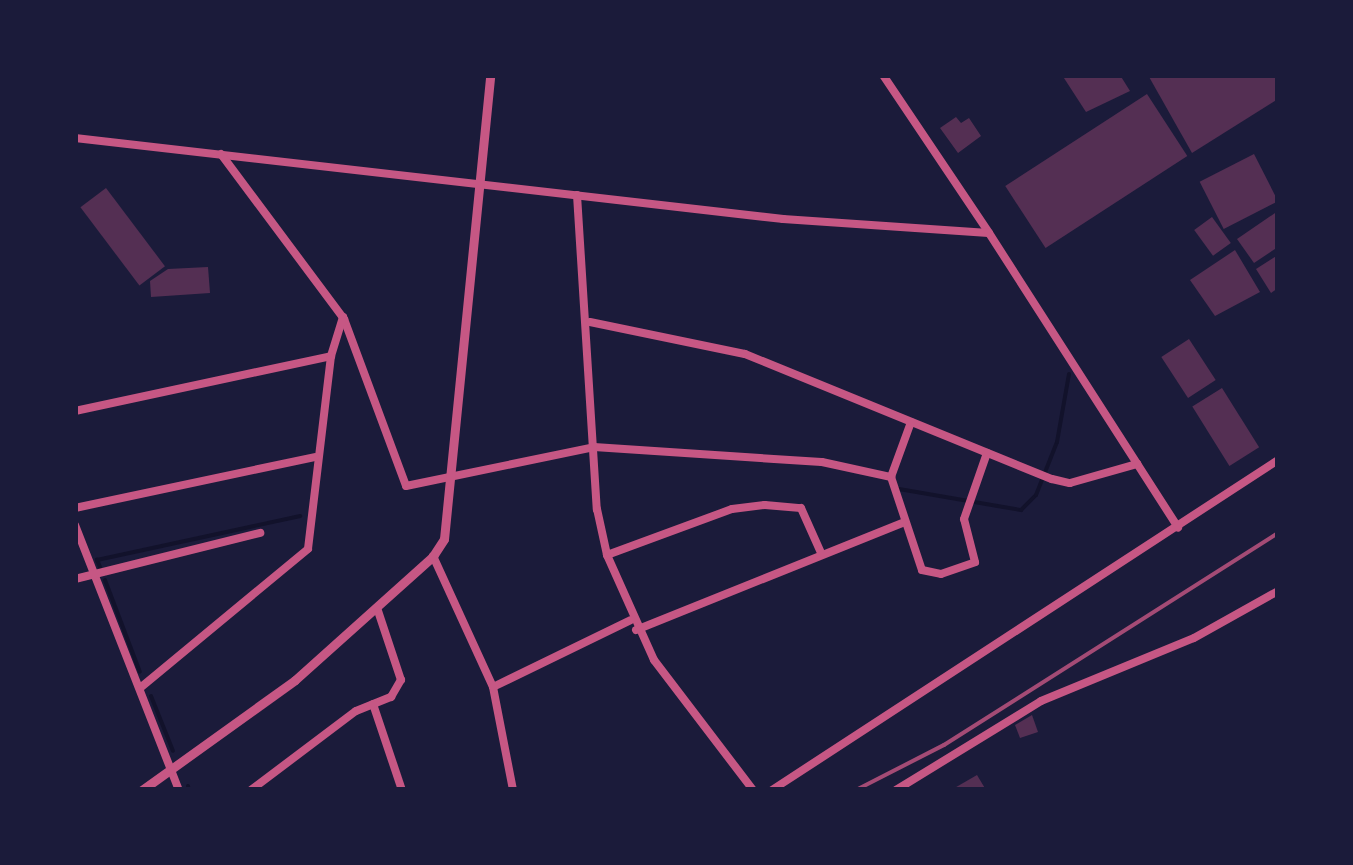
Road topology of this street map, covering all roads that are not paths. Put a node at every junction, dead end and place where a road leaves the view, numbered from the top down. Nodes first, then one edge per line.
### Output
1 (490, 75) edge
2 (883, 75) edge
3 (75, 138) edge
4 (221, 154) junction
5 (480, 180) junction
6 (577, 196) junction
7 (989, 233) junction
8 (343, 318) junction
9 (590, 322) junction
10 (332, 356) junction
11 (75, 411) edge
12 (911, 422) junction
13 (594, 447) junction
14 (987, 453) junction
15 (315, 457) junction
16 (1278, 460) edge
17 (1137, 464) junction
18 (450, 477) junction
19 (891, 477) junction
20 (75, 508) edge
21 (902, 523) junction
22 (75, 526) edge
23 (1178, 527) junction
24 (260, 532) dead end
25 (607, 555) junction
26 (822, 555) junction
27 (434, 556) junction
28 (94, 573) junction
29 (75, 579) edge
30 (1278, 591) edge
31 (378, 608) junction
32 (631, 620) junction
33 (636, 630) junction
34 (141, 687) junction
35 (493, 687) junction
36 (373, 704) junction
37 (172, 772) junction
38 (142, 790) edge
39 (179, 790) edge
40 (252, 790) edge
41 (402, 790) edge
42 (513, 790) edge
43 (753, 790) edge
44 (772, 790) edge
45 (896, 790) edge

1 - 5 street
2 - 7 street
3 - 4 street
4 - 5 street
4 - 8 street
5 - 6 street
5 - 18 street
6 - 7 street
6 - 9 street
7 - 17 street
8 - 10 street
8 - 18 street
9 - 12 street
9 - 13 street
10 - 11 street
10 - 15 street
12 - 14 street
12 - 19 street
13 - 18 street
13 - 19 street
13 - 25 street
14 - 17 street
14 - 21 street
15 - 20 street
15 - 34 street
16 - 23 street
17 - 23 street
18 - 27 street
19 - 21 street
21 - 26 street
22 - 28 street
23 - 44 street
24 - 28 street
25 - 26 street
25 - 32 street
26 - 33 street
27 - 31 street
27 - 35 street
28 - 29 street
28 - 34 street
30 - 45 street
31 - 36 street
31 - 37 street
32 - 33 street
32 - 35 street
33 - 43 street
34 - 37 street
35 - 42 street
36 - 40 street
36 - 41 street
37 - 38 street
37 - 39 street

